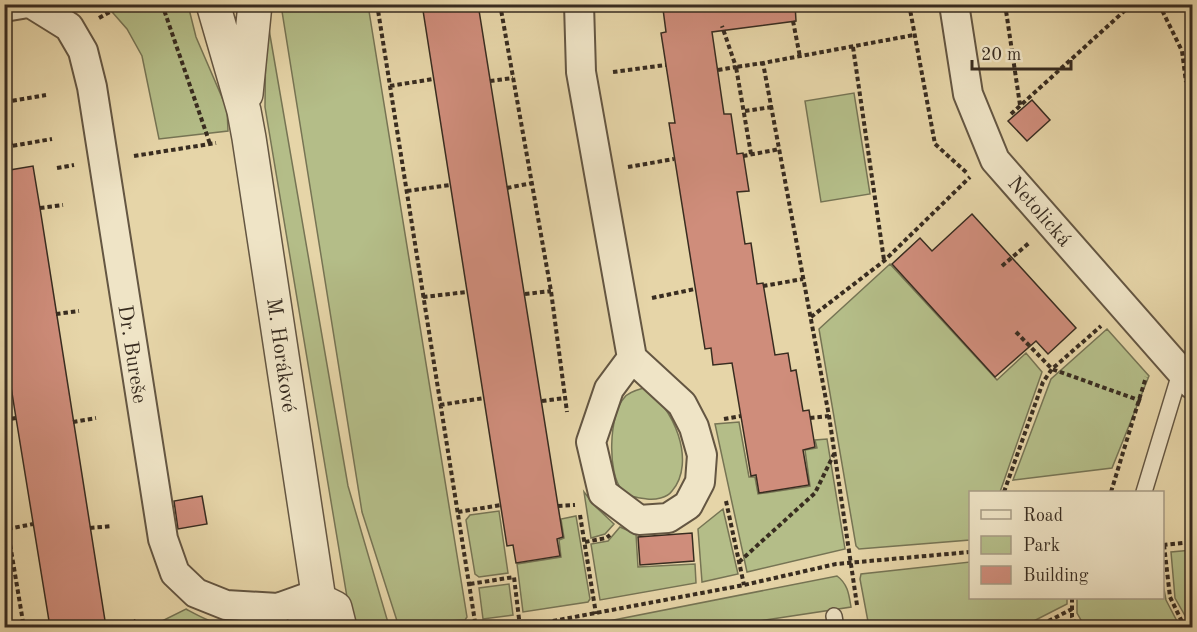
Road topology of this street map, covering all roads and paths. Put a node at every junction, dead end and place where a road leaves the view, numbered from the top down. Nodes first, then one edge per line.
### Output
1 (22, 4) edge
2 (32, 4) edge
3 (162, 4) edge
4 (213, 4) edge
5 (255, 4) edge
6 (377, 4) edge
7 (500, 4) edge
8 (579, 4) edge
9 (909, 4) edge
10 (954, 4) edge
11 (1016, 4) edge
12 (1132, 4) edge
13 (1159, 4) edge
14 (1005, 6) edge
15 (4, 7) edge
16 (794, 21) dead end
17 (722, 26) dead end
18 (914, 35) junction
19 (853, 47) junction
20 (800, 57) junction
21 (763, 63) junction
22 (666, 65) dead end
23 (736, 67) junction
24 (718, 70) dead end
25 (603, 74) dead end
26 (513, 78) junction
27 (433, 79) dead end
28 (490, 81) dead end
29 (1186, 82) dead end
30 (390, 86) junction
31 (46, 95) dead end
32 (5, 101) edge
33 (1020, 106) junction
34 (772, 107) junction
35 (745, 111) junction
36 (247, 124) junction
37 (7, 133) edge
38 (986, 137) junction
39 (52, 140) dead end
40 (210, 144) junction
41 (780, 149) junction
42 (751, 154) junction
43 (743, 156) dead end
44 (674, 159) dead end
45 (103, 160) junction
46 (57, 168) dead end
47 (619, 168) dead end
48 (970, 176) junction
49 (978, 182) dead end
50 (532, 183) junction
51 (450, 185) dead end
52 (507, 188) dead end
53 (407, 191) junction
54 (63, 205) dead end
55 (40, 208) dead end
56 (1034, 238) dead end
57 (884, 261) junction
58 (1002, 266) dead end
59 (803, 279) junction
60 (764, 286) dead end
61 (695, 290) dead end
62 (551, 291) junction
63 (467, 292) dead end
64 (525, 294) dead end
65 (423, 297) junction
66 (642, 300) dead end
67 (79, 311) dead end
68 (56, 314) dead end
69 (811, 317) junction
70 (1106, 321) dead end
71 (1016, 332) dead end
72 (632, 358) junction
73 (1052, 369) junction
74 (1188, 371) edge
75 (1147, 374) dead end
76 (484, 398) dead end
77 (565, 398) junction
78 (542, 401) dead end
79 (1140, 401) junction
80 (440, 405) junction
81 (829, 416) junction
82 (16, 418) dead end
83 (96, 418) dead end
84 (810, 418) dead end
85 (4, 420) edge
86 (74, 422) dead end
87 (568, 422) dead end
88 (835, 453) junction
89 (1004, 491) edge
90 (1111, 491) edge
91 (1144, 491) edge
92 (501, 505) dead end
93 (558, 506) dead end
94 (4, 508) edge
95 (458, 512) junction
96 (33, 524) dead end
97 (112, 526) dead end
98 (90, 528) dead end
99 (8, 529) junction
100 (1192, 543) edge
101 (1164, 545) edge
102 (969, 552) edge
103 (1164, 552) edge
104 (740, 562) dead end
105 (849, 563) junction
106 (470, 584) junction
107 (1072, 599) edge
108 (314, 607) edge
109 (1072, 609) junction
110 (596, 614) junction
111 (136, 620) dead end
112 (835, 622) edge
113 (24, 627) edge
114 (131, 627) edge
115 (340, 627) edge
116 (476, 627) edge
117 (518, 627) edge
118 (1035, 627) edge
119 (1077, 627) edge
120 (1185, 627) edge

1 - 15 street
2 - 45 street, Dr. Bureše
3 - 40 path
4 - 36 street, M. Horákové
5 - 36 street, M. Horákové
6 - 30 path
7 - 26 path
8 - 72 street
9 - 18 path
10 - 38 street, Netolická
11 - 14 path
12 - 33 path
13 - 29 path
14 - 33 path
16 - 20 path
17 - 23 path
18 - 19 path
18 - 48 path
19 - 20 path
19 - 57 path
20 - 21 path
21 - 23 path
21 - 34 path
22 - 25 path
23 - 24 path
23 - 35 path
26 - 28 path
26 - 50 path
27 - 30 path
30 - 53 path
31 - 32 path
32 - 37 path
33 - 38 path
34 - 35 path
34 - 41 path
35 - 42 path
36 - 40 path
36 - 108 street, M. Horákové
37 - 39 path
38 - 48 path
38 - 74 street, Netolická
40 - 45 path
41 - 42 path
41 - 59 path
42 - 43 path
44 - 47 path
45 - 46 path
45 - 108 street, Dr. Bureše
48 - 49 path
48 - 57 path
50 - 52 path
50 - 62 path
51 - 53 path
53 - 65 path
54 - 55 path
56 - 58 path
57 - 69 path
59 - 60 path
59 - 69 path
61 - 66 path
62 - 64 path
62 - 77 path
63 - 65 path
65 - 80 path
67 - 68 path
69 - 81 path
70 - 73 path
71 - 73 path
72 - 72 street
73 - 79 path
73 - 89 path
74 - 91 lane
75 - 79 path
76 - 80 path
77 - 78 path
77 - 87 path
79 - 90 path
80 - 95 path
81 - 84 path
81 - 88 path
82 - 85 path
83 - 86 path
88 - 104 path
88 - 105 path
92 - 95 path
93 - 110 path
94 - 99 path
95 - 106 path
96 - 99 path
97 - 98 path
99 - 113 path
100 - 101 path
102 - 105 path
103 - 120 path
105 - 110 path
105 - 112 path
106 - 116 path
106 - 117 path
107 - 109 path
108 - 115 street
109 - 118 path
109 - 119 path
110 - 117 path
111 - 114 path

